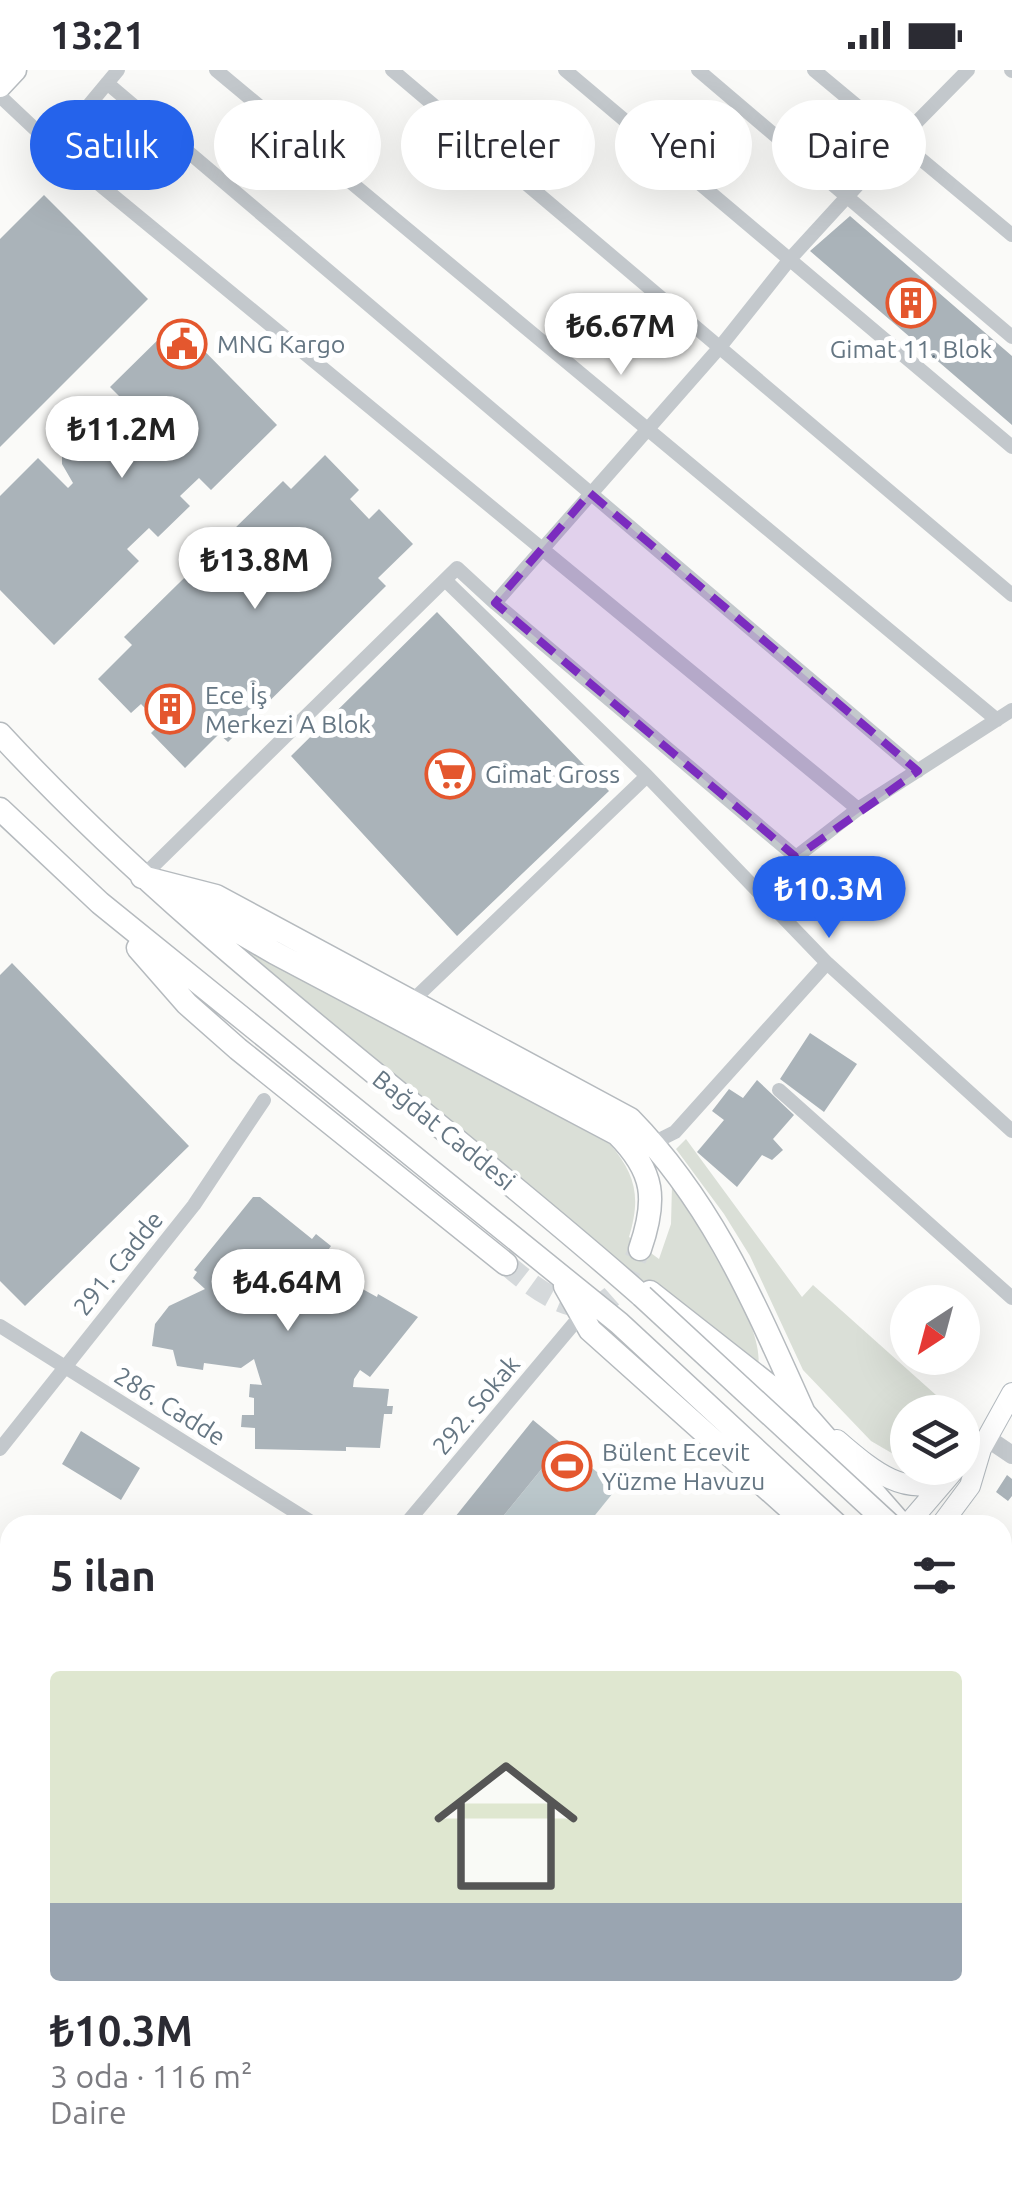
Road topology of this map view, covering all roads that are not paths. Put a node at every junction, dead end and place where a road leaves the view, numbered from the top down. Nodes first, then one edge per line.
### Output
1 (15, 70) edge
2 (118, 70) edge
3 (216, 70) edge
4 (392, 70) edge
5 (565, 70) edge
6 (698, 70) edge
7 (814, 70) edge
8 (968, 70) edge
9 (107, 82) junction
10 (0, 86) edge
11 (0, 96) edge
12 (92, 100) edge
13 (850, 100) edge
14 (926, 112) edge
15 (30, 124) edge
16 (926, 163) edge
17 (106, 190) edge
18 (853, 190) edge
19 (848, 196) junction
20 (1012, 235) edge
21 (790, 259) junction
22 (1012, 337) edge
23 (720, 347) junction
24 (647, 428) junction
25 (1012, 446) edge
26 (590, 493) junction
27 (542, 550) junction
28 (445, 580) junction
29 (1012, 594) edge
30 (495, 603) junction
31 (1007, 716) edge
32 (0, 734) edge
33 (918, 770) junction
34 (647, 776) junction
35 (858, 808) junction
36 (0, 809) edge
37 (142, 876) junction
38 (100, 904) junction
39 (827, 963) junction
40 (411, 1002) junction
41 (780, 1090) dead end
42 (264, 1100) dead end
43 (1012, 1131) edge
44 (653, 1143) junction
45 (578, 1240) junction
46 (640, 1249) tunnel mouth
47 (506, 1264) tunnel mouth
48 (556, 1270) junction
49 (1012, 1298) edge
50 (582, 1314) junction
51 (0, 1326) edge
52 (64, 1366) junction
53 (1012, 1393) edge
54 (804, 1413) junction
55 (984, 1444) junction
56 (980, 1447) edge
57 (0, 1449) edge
58 (1012, 1455) edge
59 (890, 1478) edge
60 (939, 1485) edge
61 (879, 1497) junction
62 (300, 1515) edge
63 (413, 1515) edge
64 (797, 1515) edge
65 (826, 1515) edge
66 (872, 1515) edge
67 (879, 1515) edge
68 (895, 1515) edge
69 (913, 1515) edge
70 (948, 1515) edge

1 - 10 main road
2 - 9 street
3 - 24 street
4 - 23 street
5 - 21 street
6 - 19 street
7 - 13 street
8 - 14 street
9 - 12 street
9 - 26 street
11 - 15 street
16 - 20 street
17 - 27 street
18 - 19 street
19 - 21 street
19 - 22 street
21 - 23 street
21 - 25 street
23 - 24 street
23 - 29 street
24 - 26 street
24 - 31 street
26 - 27 street
26 - 33 street
27 - 30 street
27 - 35 street
28 - 30 street
28 - 34 street
28 - 37 street
30 - 35 street
31 - 33 street
32 - 37 main road, Bağdat Caddesi
33 - 35 street
34 - 39 street
34 - 40 street
36 - 38 main road, Bağdat Caddesi
37 - 40 main road
37 - 45 main road, Bağdat Caddesi
37 - 46 main road
38 - 47 main road
38 - 48 main road, Bağdat Caddesi
39 - 43 street
39 - 44 street
40 - 44 main road
41 - 49 street
42 - 52 street, 291. Cadde
44 - 54 main road
45 - 54 main road
45 - 67 main road, Bağdat Caddesi, bridge
48 - 50 main road
48 - 65 main road, Bağdat Caddesi
50 - 63 street, 292. Sokak
50 - 64 main road
51 - 52 street, 286. Cadde
52 - 57 street, 291. Cadde
52 - 62 street, 286. Cadde
53 - 55 main road
54 - 59 main road
54 - 61 main road
55 - 56 main road
55 - 58 street
55 - 70 main road
60 - 69 main road
61 - 66 main road
61 - 68 main road

